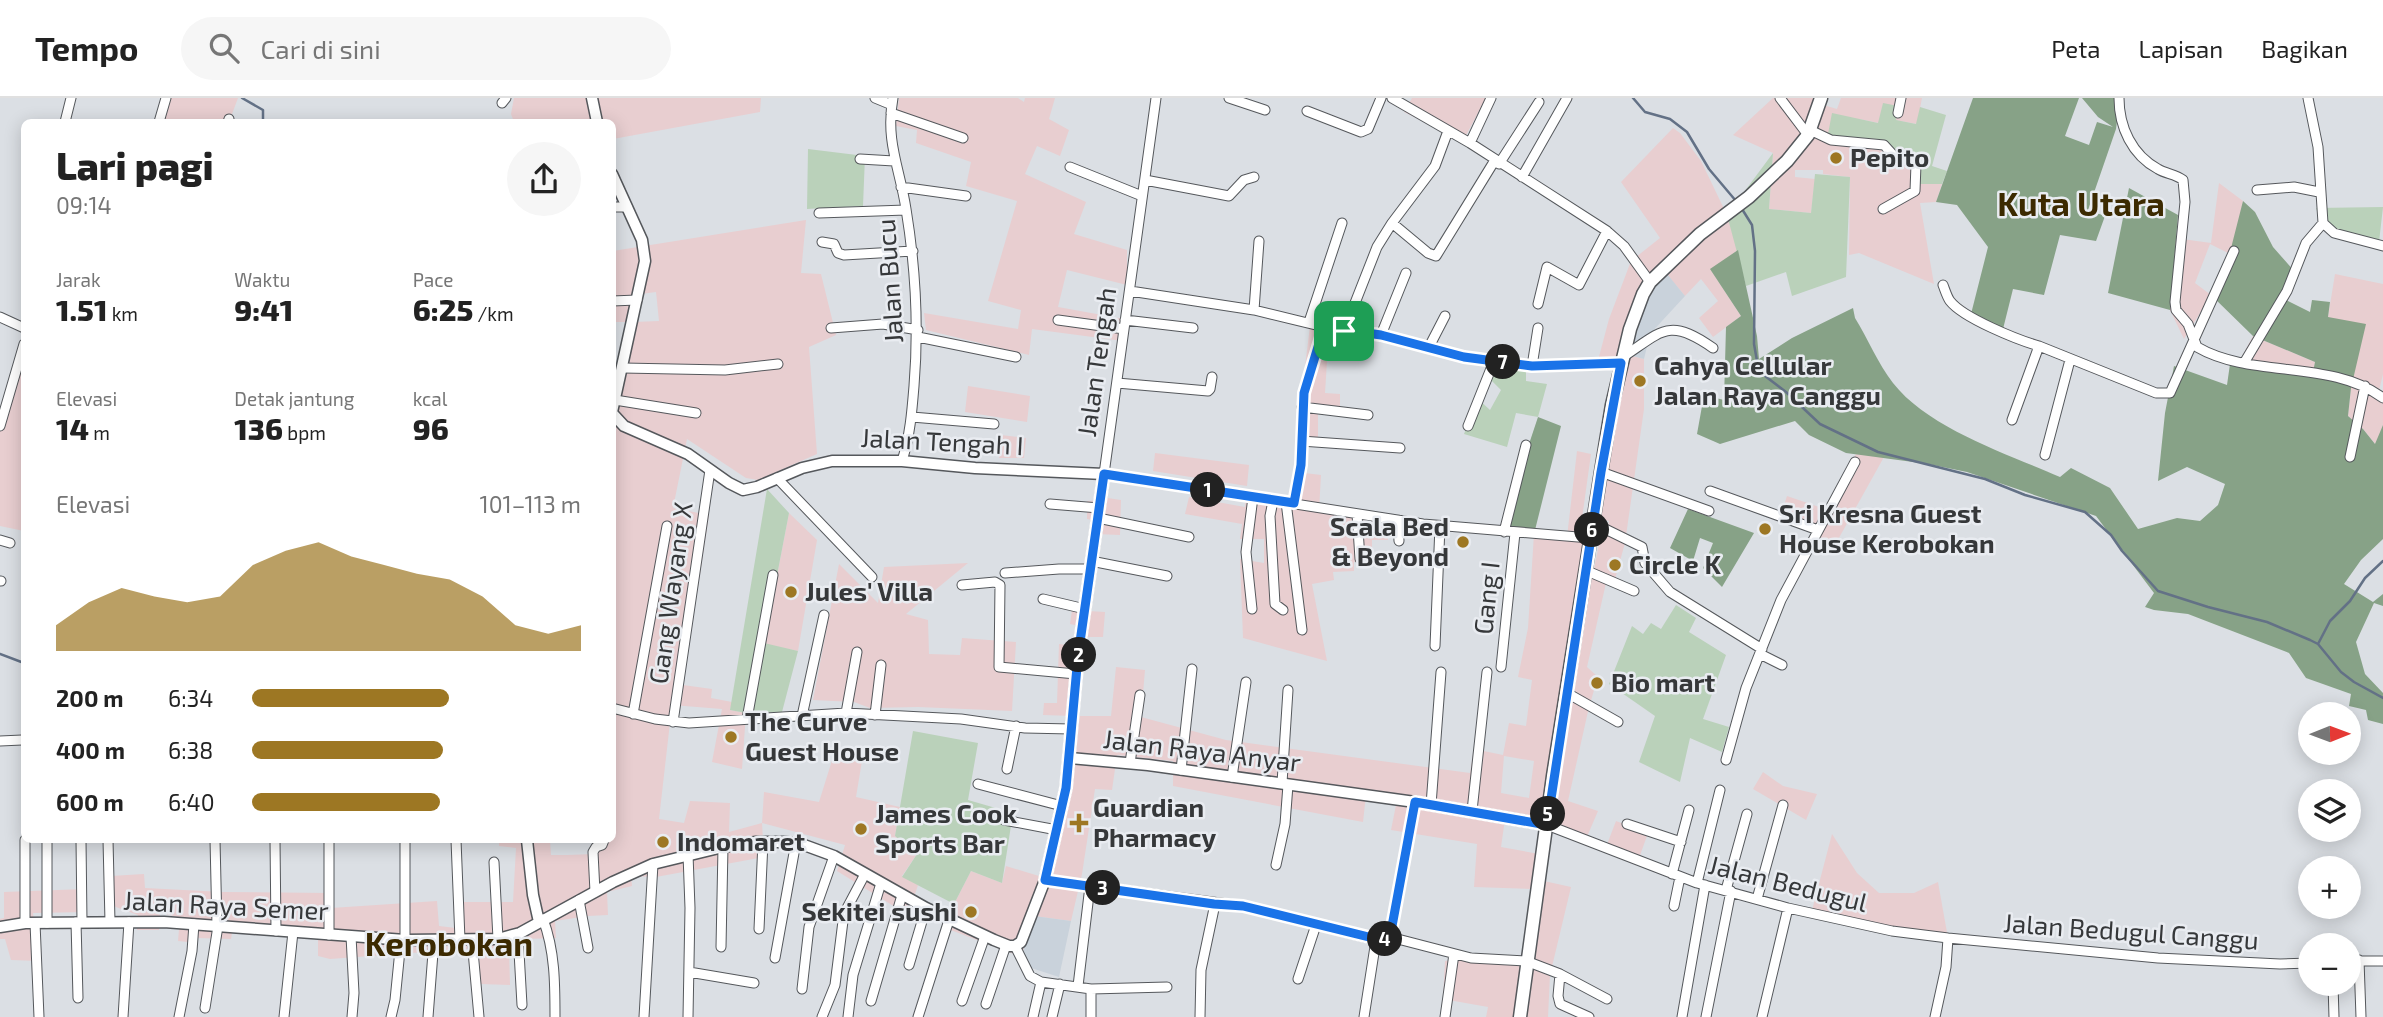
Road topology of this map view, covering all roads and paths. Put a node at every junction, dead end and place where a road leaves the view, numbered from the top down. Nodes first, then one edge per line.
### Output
1 (71, 98) edge
2 (166, 98) edge
3 (592, 98) edge
4 (875, 98) edge
5 (1156, 98) edge
6 (1229, 98) edge
7 (1381, 98) edge
8 (1392, 98) edge
9 (1491, 98) edge
10 (1567, 98) edge
11 (1780, 98) edge
12 (1821, 98) edge
13 (1901, 98) edge
14 (2119, 98) edge
15 (2308, 98) edge
16 (1539, 102) dead end
17 (892, 106) edge
18 (1265, 110) dead end
19 (1307, 111) dead end
20 (1898, 113) dead end
21 (66, 119) edge
22 (160, 119) edge
23 (596, 119) edge
24 (1448, 131) junction
25 (1809, 133) junction
26 (963, 138) dead end
27 (1470, 143) junction
28 (860, 159) dead end
29 (894, 161) junction
30 (1497, 162) junction
31 (1070, 167) dead end
32 (1254, 177) dead end
33 (1522, 177) junction
34 (1145, 180) junction
35 (616, 183) edge
36 (901, 187) junction
37 (2257, 191) dead end
38 (2319, 192) junction
39 (966, 196) dead end
40 (1142, 196) junction
41 (616, 207) edge
42 (626, 207) junction
43 (1884, 209) dead end
44 (906, 210) junction
45 (819, 213) dead end
46 (1342, 223) dead end
47 (1392, 223) junction
48 (2323, 223) junction
49 (1607, 231) junction
50 (1259, 241) dead end
51 (822, 242) dead end
52 (2383, 246) edge
53 (913, 251) junction
54 (2234, 251) dead end
55 (1406, 273) dead end
56 (1650, 282) junction
57 (1943, 285) dead end
58 (1130, 291) junction
59 (637, 300) junction
60 (616, 301) edge
61 (1538, 304) dead end
62 (1254, 310) junction
63 (1445, 316) dead end
64 (0, 317) edge
65 (1058, 320) dead end
66 (1309, 322) junction
67 (1125, 324) junction
68 (21, 327) edge
69 (1324, 327) junction
70 (831, 328) dead end
71 (1193, 328) dead end
72 (1538, 328) dead end
73 (1344, 331) junction
74 (918, 333) junction
75 (1381, 335) junction
76 (2193, 341) junction
77 (2039, 346) junction
78 (1429, 347) junction
79 (1713, 348) dead end
80 (21, 354) edge
81 (1016, 357) dead end
82 (1622, 360) junction
83 (2070, 360) junction
84 (1494, 361) junction
85 (2244, 363) junction
86 (778, 364) dead end
87 (1532, 366) junction
88 (623, 368) junction
89 (1212, 377) dead end
90 (1117, 383) junction
91 (616, 384) edge
92 (2365, 386) junction
93 (2382, 393) edge
94 (616, 400) edge
95 (1302, 407) junction
96 (696, 413) dead end
97 (1368, 415) dead end
98 (616, 417) edge
99 (912, 417) junction
100 (2012, 419) dead end
101 (993, 424) dead end
102 (0, 426) edge
103 (1468, 426) dead end
104 (1301, 441) junction
105 (1526, 445) dead end
106 (1400, 448) dead end
107 (2045, 455) dead end
108 (2350, 457) dead end
109 (902, 461) junction
110 (1855, 462) dead end
111 (710, 470) junction
112 (1601, 472) junction
113 (1104, 474) junction
114 (777, 478) junction
115 (1710, 491) dead end
116 (1253, 498) junction
117 (1273, 500) junction
118 (1290, 503) junction
119 (1050, 504) dead end
120 (1709, 510) dead end
121 (1099, 513) junction
122 (1357, 513) junction
123 (1398, 520) junction
124 (1593, 523) junction
125 (667, 526) dead end
126 (1440, 526) junction
127 (1818, 530) junction
128 (1504, 532) junction
129 (1514, 533) junction
130 (1189, 537) dead end
131 (1590, 538) junction
132 (0, 540) edge
133 (1399, 541) dead end
134 (10, 543) dead end
135 (1360, 559) dead end
136 (1091, 565) junction
137 (1585, 570) junction
138 (1005, 573) dead end
139 (773, 575) dead end
140 (1167, 576) dead end
141 (872, 577) dead end
142 (962, 585) dead end
143 (1634, 591) dead end
144 (1044, 599) dead end
145 (1085, 609) junction
146 (1252, 609) dead end
147 (1283, 610) dead end
148 (824, 615) dead end
149 (1302, 630) dead end
150 (1435, 646) dead end
151 (856, 652) dead end
152 (1761, 652) junction
153 (881, 664) dead end
154 (1782, 665) dead end
155 (1501, 667) dead end
156 (1192, 669) dead end
157 (1441, 672) dead end
158 (1487, 672) dead end
159 (1076, 674) junction
160 (1246, 682) dead end
161 (1288, 690) dead end
162 (1567, 693) junction
163 (1140, 695) dead end
164 (616, 709) edge
165 (846, 709) junction
166 (633, 714) junction
167 (875, 715) junction
168 (803, 716) junction
169 (747, 719) junction
170 (673, 722) junction
171 (1618, 722) dead end
172 (1016, 726) junction
173 (1071, 729) junction
174 (21, 740) edge
175 (0, 741) edge
176 (1070, 758) junction
177 (1726, 760) dead end
178 (1130, 763) junction
179 (1007, 769) dead end
180 (1181, 770) junction
181 (1232, 777) junction
182 (978, 784) dead end
183 (1285, 784) junction
184 (1720, 790) dead end
185 (1415, 802) junction
186 (1431, 805) junction
187 (1783, 805) dead end
188 (1062, 806) junction
189 (1689, 810) dead end
190 (1472, 811) junction
191 (1747, 814) dead end
192 (1004, 820) dead end
193 (1627, 824) dead end
194 (1547, 825) junction
195 (1056, 830) junction
196 (763, 842) junction
197 (796, 842) junction
198 (1681, 842) junction
199 (25, 843) edge
200 (47, 843) edge
201 (81, 843) edge
202 (108, 843) edge
203 (215, 843) edge
204 (275, 843) edge
205 (329, 843) edge
206 (405, 843) edge
207 (456, 843) edge
208 (527, 843) edge
209 (603, 843) edge
210 (723, 850) junction
211 (688, 854) junction
212 (834, 856) junction
213 (494, 862) dead end
214 (653, 864) junction
215 (1276, 865) dead end
216 (865, 874) junction
217 (1676, 875) junction
218 (1045, 880) junction
219 (881, 883) junction
220 (1701, 884) junction
221 (1090, 886) junction
222 (1728, 890) junction
223 (595, 892) junction
224 (902, 895) junction
225 (1757, 899) junction
226 (579, 900) junction
227 (1214, 904) junction
228 (1674, 906) dead end
229 (1788, 908) junction
230 (926, 909) junction
231 (541, 920) junction
232 (949, 920) junction
233 (79, 922) junction
234 (110, 922) junction
235 (129, 922) junction
236 (30, 923) junction
237 (47, 923) junction
238 (194, 924) junction
239 (1316, 925) junction
240 (218, 926) junction
241 (0, 927) edge
242 (760, 929) dead end
243 (276, 931) junction
244 (293, 932) junction
245 (518, 934) junction
246 (329, 935) junction
247 (351, 936) junction
248 (1390, 937) junction
249 (989, 938) junction
250 (1948, 938) junction
251 (498, 939) junction
252 (403, 940) junction
253 (434, 940) junction
254 (466, 940) junction
255 (1377, 940) junction
256 (1011, 945) junction
257 (721, 947) dead end
258 (588, 948) dead end
259 (1454, 954) junction
260 (775, 958) dead end
261 (2361, 960) edge
262 (1527, 961) junction
263 (2383, 961) edge
264 (2298, 963) edge
265 (909, 965) dead end
266 (688, 972) junction
267 (1560, 974) junction
268 (1298, 979) dead end
269 (1041, 982) junction
270 (754, 983) dead end
271 (1060, 984) junction
272 (1078, 986) junction
273 (1167, 987) dead end
274 (803, 989) dead end
275 (1091, 989) junction
276 (2333, 996) edge
277 (2358, 996) edge
278 (78, 998) dead end
279 (1607, 999) dead end
280 (871, 1001) dead end
281 (962, 1001) dead end
282 (986, 1004) dead end
283 (522, 1005) dead end
284 (205, 1008) dead end
285 (39, 1017) edge
286 (123, 1017) edge
287 (179, 1017) edge
288 (284, 1017) edge
289 (352, 1017) edge
290 (391, 1017) edge
291 (428, 1017) edge
292 (479, 1017) edge
293 (555, 1017) edge
294 (643, 1017) edge
295 (688, 1017) edge
296 (822, 1017) edge
297 (848, 1017) edge
298 (918, 1017) edge
299 (1033, 1017) edge
300 (1052, 1017) edge
301 (1091, 1017) edge
302 (1200, 1017) edge
303 (1364, 1017) edge
304 (1446, 1017) edge
305 (1520, 1017) edge
306 (1589, 1017) edge
307 (1682, 1017) edge
308 (1706, 1017) edge
309 (1762, 1017) edge
310 (1935, 1017) edge
311 (2334, 1017) edge
312 (2361, 1017) edge

1 - 21 street
2 - 22 street
3 - 23 street
4 - 17 street
5 - 34 street, Jalan Tengah
6 - 18 street
7 - 19 street
8 - 24 street
9 - 27 street
10 - 33 street
11 - 25 street
12 - 25 main road
13 - 20 street
14 - 76 street
15 - 38 street
16 - 30 street
17 - 26 street
17 - 29 street, Jalan Bucu
24 - 27 street
24 - 47 street
25 - 43 street
25 - 56 main road
27 - 30 street
28 - 29 street
29 - 36 street, Jalan Bucu
30 - 33 street
30 - 47 street
31 - 40 street
32 - 34 street
33 - 49 street
34 - 40 street, Jalan Tengah
35 - 42 street
36 - 39 street
36 - 44 street, Jalan Bucu
37 - 38 street
38 - 48 street
40 - 58 street, Jalan Tengah
41 - 42 street
42 - 59 street
44 - 45 street
44 - 53 street, Jalan Bucu
46 - 66 street
47 - 73 street
48 - 52 street
48 - 85 street
49 - 56 street
49 - 61 street
50 - 62 street
51 - 53 street
53 - 74 street, Jalan Bucu
54 - 76 street
55 - 75 street
56 - 82 main road
57 - 77 street
58 - 62 street
58 - 67 street, Jalan Tengah
59 - 60 street
59 - 88 street
62 - 66 street
63 - 78 street
64 - 68 street
65 - 67 street
66 - 69 street
67 - 71 street
67 - 90 street, Jalan Tengah
69 - 73 street
69 - 95 street
70 - 74 street
72 - 87 street
73 - 75 street
74 - 81 street
74 - 99 street, Jalan Bucu
75 - 78 street
76 - 83 street
76 - 85 street
77 - 83 street
77 - 100 street
78 - 84 street
79 - 82 street
80 - 102 street
82 - 87 street
82 - 112 main road
83 - 107 street
84 - 87 street
84 - 103 street
85 - 92 street
86 - 88 street
88 - 91 street
89 - 90 street
90 - 113 street, Jalan Tengah
92 - 93 street
92 - 108 street
94 - 96 street
95 - 97 street
95 - 104 street
98 - 111 street, Jalan Tengah I
99 - 101 street
99 - 109 street, Jalan Bucu
104 - 106 street
104 - 118 street
105 - 128 street
109 - 113 street, Jalan Tengah I
109 - 114 street, Jalan Tengah I
110 - 127 street
111 - 114 street, Jalan Tengah I
111 - 170 street, Gang Wayang X
112 - 120 street
112 - 124 main road
113 - 116 street, Jalan Tengah I
113 - 121 street, Jalan Tengah
114 - 141 street
115 - 127 street
116 - 117 street, Jalan Tengah I
116 - 146 street
117 - 118 street, Jalan Tengah I
117 - 147 street
118 - 122 street, Jalan Tengah I
118 - 149 street
119 - 121 street
121 - 130 street
121 - 136 street, Jalan Tengah
122 - 123 street, Jalan Tengah I
122 - 135 street
123 - 126 street, Jalan Tengah I
123 - 133 street
124 - 131 main road
124 - 152 street
125 - 166 street
126 - 128 street, Jalan Tengah I
126 - 150 street
127 - 152 street
128 - 129 street, Jalan Tengah I
129 - 131 street, Jalan Tengah I
129 - 155 street, Gang I
131 - 137 main road
132 - 134 street
136 - 138 street
136 - 140 street
136 - 145 street, Jalan Tengah
137 - 143 street
137 - 162 main road
139 - 169 street
142 - 159 street
144 - 145 street
145 - 159 street, Jalan Tengah
148 - 168 street
151 - 165 street
152 - 154 street
152 - 177 street
153 - 167 street
156 - 180 street
157 - 186 street
158 - 190 street
159 - 173 street, Jalan Tengah
160 - 181 street
161 - 183 street
162 - 171 street
162 - 194 main road
163 - 178 street
164 - 166 street
165 - 167 street
165 - 168 street
166 - 170 street
167 - 172 street
168 - 169 street
169 - 170 street
172 - 173 street
172 - 179 street
173 - 176 street, Jalan Tengah
174 - 175 street
176 - 178 street, Jalan Raya Anyar
176 - 188 street, Jalan Raya Anyar
178 - 180 street, Jalan Raya Anyar
180 - 181 street, Jalan Raya Anyar
181 - 183 street, Jalan Raya Anyar
182 - 188 street
183 - 185 street, Jalan Raya Anyar
183 - 215 street
184 - 220 street
185 - 186 street, Jalan Raya Anyar
185 - 248 street
186 - 190 street, Jalan Raya Anyar
187 - 225 street
188 - 195 street, Jalan Raya Anyar
189 - 198 street
190 - 194 street, Jalan Raya Anyar
191 - 222 street
192 - 195 street
193 - 198 street
194 - 217 street, Jalan Bedugul
194 - 262 main road
195 - 218 street, Jalan Raya Anyar
196 - 197 street, Jalan Raya Semer
196 - 210 street, Jalan Raya Semer
196 - 242 street
197 - 212 street, Jalan Raya Semer
197 - 260 street
198 - 217 street
199 - 236 street
200 - 237 street
201 - 233 street
202 - 234 street
203 - 240 street
204 - 243 street
205 - 246 street
206 - 252 street
207 - 254 street
208 - 231 street
209 - 223 street
210 - 211 street, Jalan Raya Semer
210 - 257 street
211 - 214 street, Jalan Raya Semer
211 - 266 street
212 - 216 street, Jalan Raya Semer
212 - 274 street
213 - 251 street
214 - 223 street, Jalan Raya Semer
214 - 294 street
216 - 219 street, Jalan Raya Semer
216 - 296 street
217 - 220 street, Jalan Bedugul
217 - 228 street
218 - 221 street
218 - 256 street, Jalan Raya Anyar
219 - 224 street, Jalan Raya Semer
219 - 297 street
220 - 222 street, Jalan Bedugul
220 - 307 street
221 - 227 street
221 - 272 street
222 - 225 street, Jalan Bedugul
222 - 308 street
223 - 226 street, Jalan Raya Semer
224 - 230 street, Jalan Raya Semer
224 - 280 street
225 - 229 street, Jalan Bedugul
226 - 231 street, Jalan Raya Semer
226 - 258 street
227 - 239 street
227 - 302 street
229 - 250 street, Jalan Bedugul
229 - 309 street
230 - 232 street, Jalan Raya Semer
230 - 265 street
231 - 245 street, Jalan Raya Semer
231 - 293 street
232 - 249 street, Jalan Raya Semer
232 - 298 street
233 - 234 street, Jalan Raya Semer
233 - 237 street, Jalan Raya Semer
233 - 278 street
234 - 235 street, Jalan Raya Semer
235 - 238 street, Jalan Raya Semer
235 - 286 street
236 - 237 street, Jalan Raya Semer
236 - 241 street, Jalan Raya Semer
236 - 285 street
238 - 240 street, Jalan Raya Semer
238 - 287 street
239 - 255 street
239 - 268 street
240 - 243 street, Jalan Raya Semer
240 - 284 street
243 - 244 street, Jalan Raya Semer
244 - 246 street, Jalan Raya Semer
244 - 288 street
245 - 251 street, Jalan Raya Semer
245 - 283 street
246 - 247 street, Jalan Raya Semer
247 - 252 street, Jalan Raya Semer
247 - 289 street
248 - 255 street
248 - 259 street
249 - 256 street
249 - 281 street
250 - 264 street, Jalan Bedugul Canggu
250 - 310 street
251 - 254 street, Jalan Raya Semer
252 - 253 street, Jalan Raya Semer
252 - 290 street
253 - 254 street, Jalan Raya Semer
253 - 291 street
254 - 292 street
255 - 303 street
256 - 269 street
256 - 282 street
259 - 262 street
259 - 304 street
261 - 263 street
262 - 267 street
262 - 305 main road
266 - 270 street
266 - 295 street
267 - 279 street
267 - 306 street
269 - 271 street
269 - 299 street
271 - 272 street
271 - 300 street
272 - 275 street
273 - 275 street
275 - 301 street
276 - 311 street
277 - 312 street

